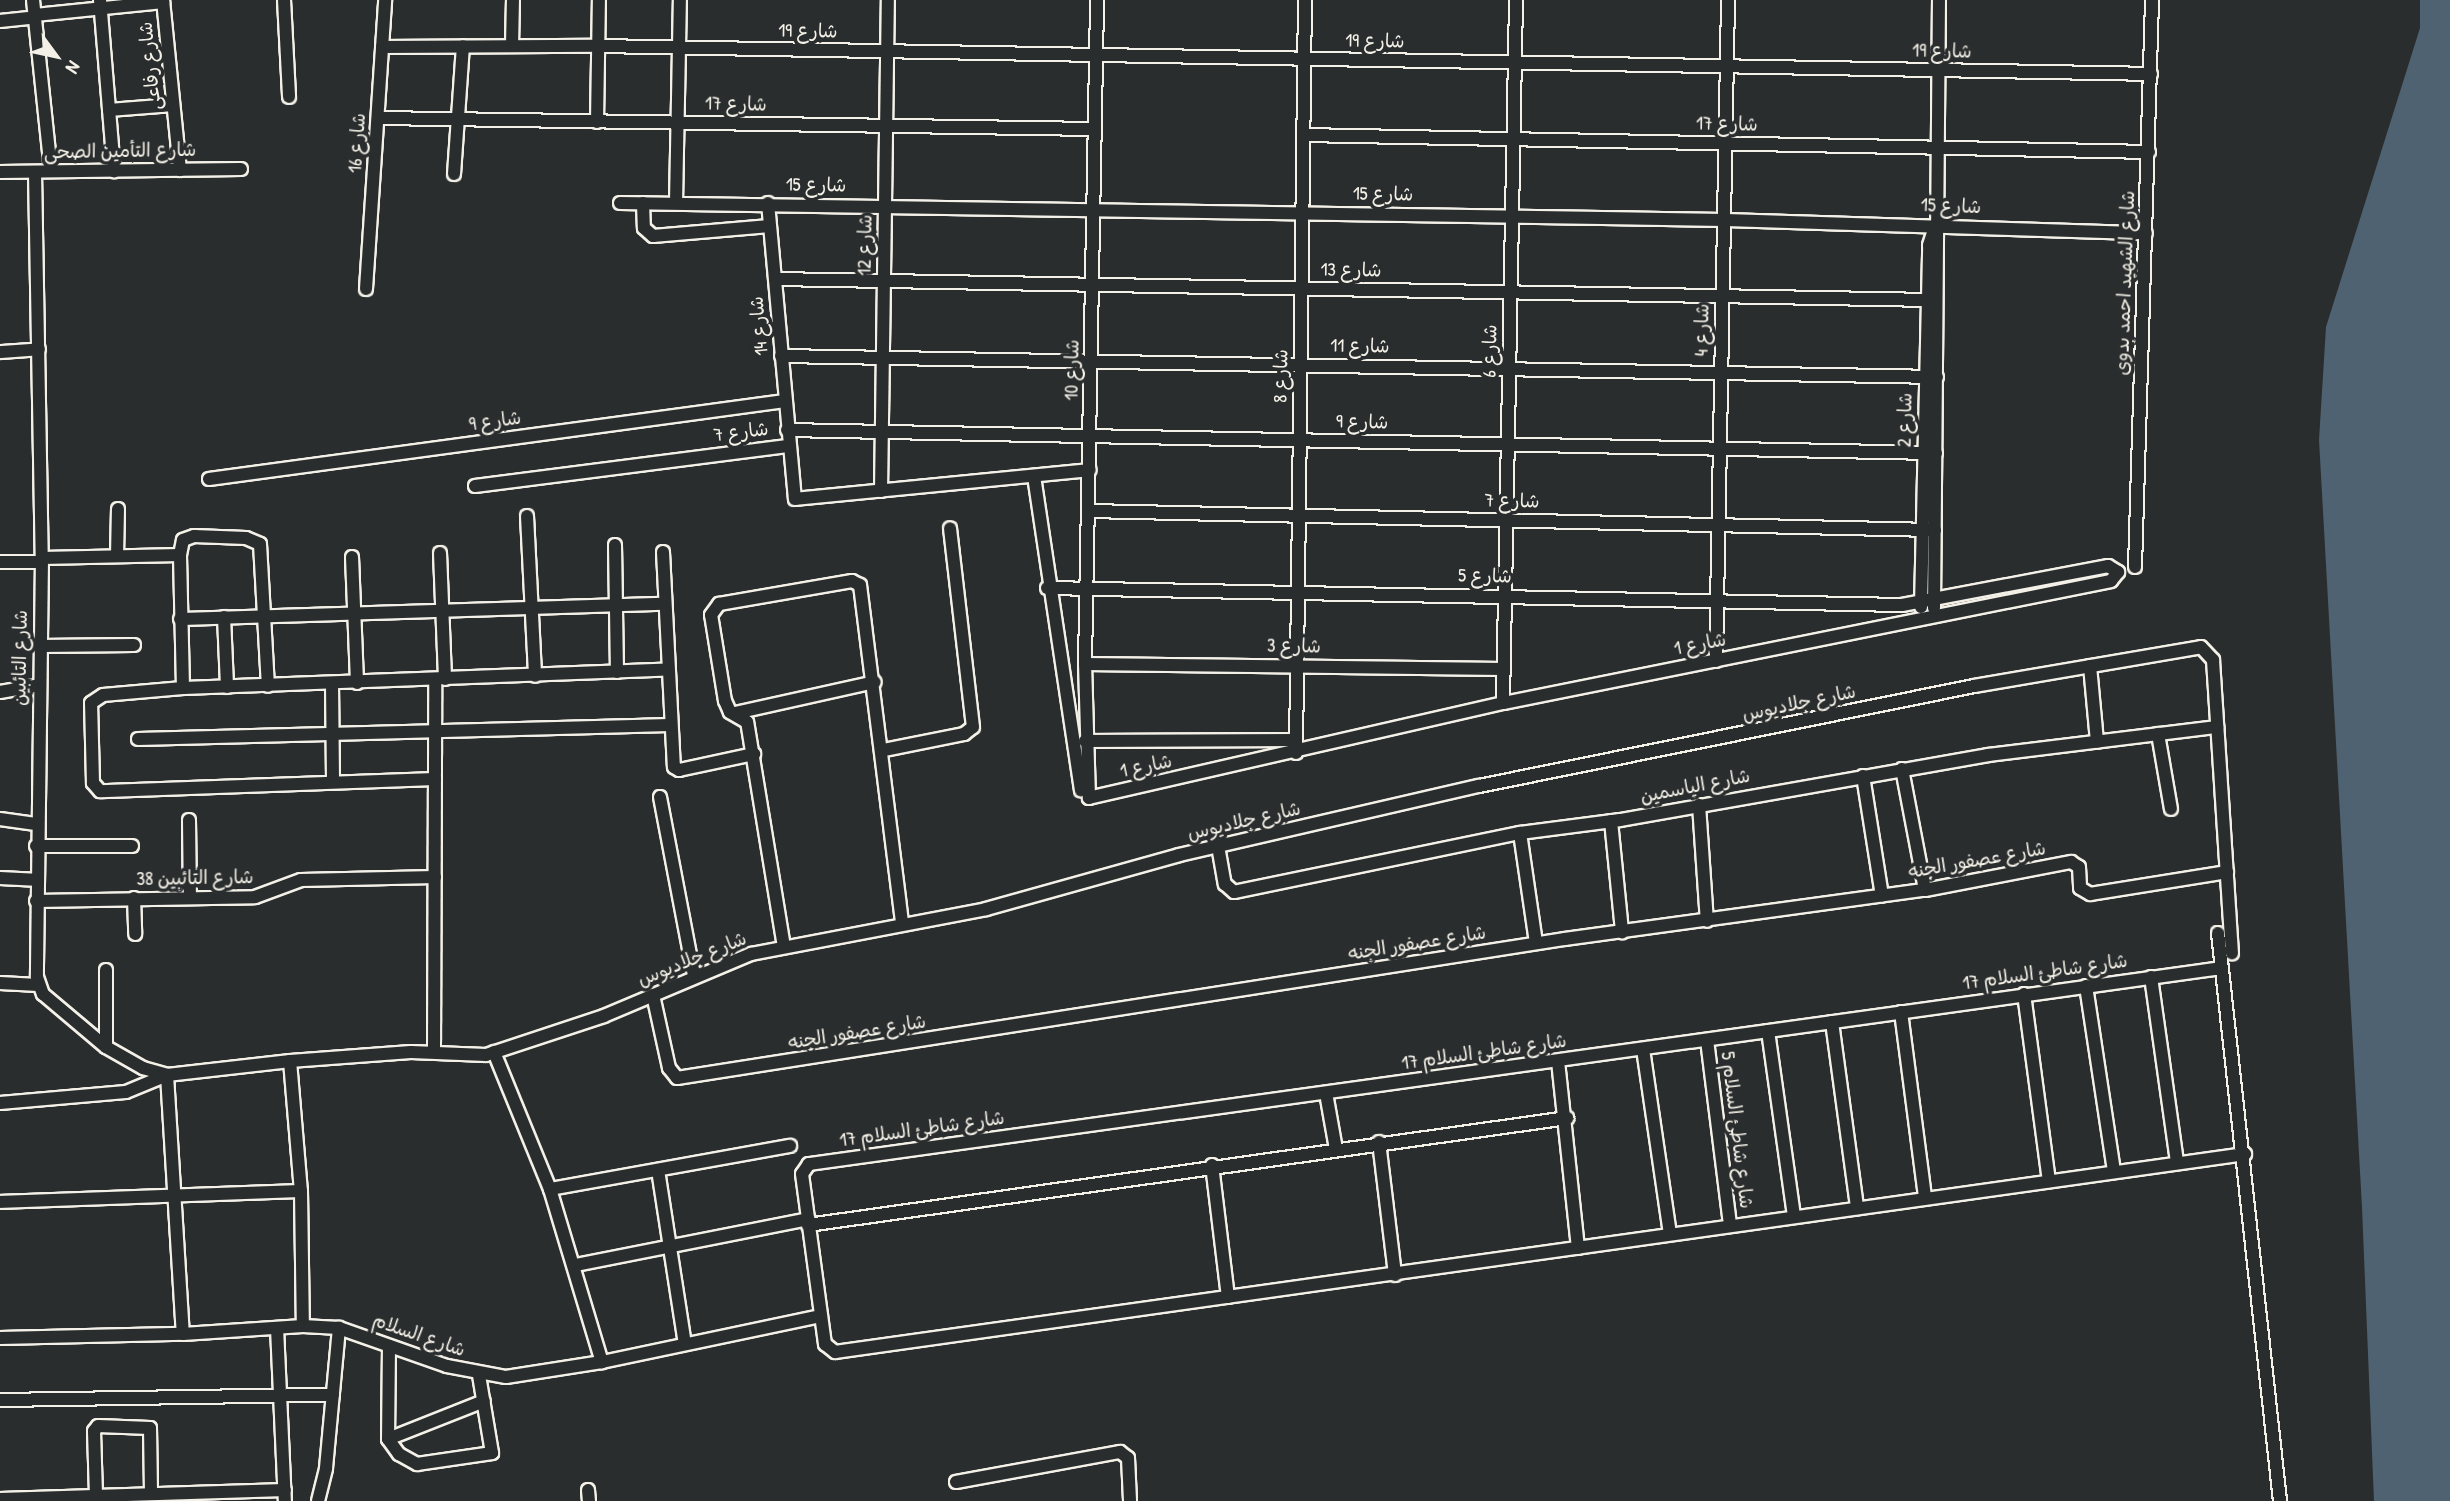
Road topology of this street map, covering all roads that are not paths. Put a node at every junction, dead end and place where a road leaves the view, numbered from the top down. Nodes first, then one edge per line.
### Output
1 (33, 0) edge
2 (284, 0) edge
3 (385, 0) edge
4 (513, 0) edge
5 (598, 0) edge
6 (680, 0) edge
7 (888, 0) edge
8 (1097, 0) edge
9 (1305, 0) edge
10 (1516, 0) edge
11 (1728, 0) edge
12 (1939, 0) edge
13 (2152, 0) edge
14 (163, 1) edge
15 (100, 4) edge
16 (35, 16) junction
17 (0, 21) edge
18 (463, 46) junction
19 (512, 46) junction
20 (598, 46) junction
21 (382, 47) junction
22 (679, 47) junction
23 (887, 51) junction
24 (1096, 56) junction
25 (1305, 59) junction
26 (1515, 63) junction
27 (1727, 66) junction
28 (1939, 70) junction
29 (2151, 74) junction
30 (289, 97) dead end
31 (173, 105) junction
32 (109, 110) junction
33 (378, 118) junction
34 (458, 120) junction
35 (597, 122) junction
36 (678, 123) junction
37 (886, 125) junction
38 (1094, 129) junction
39 (1304, 135) junction
40 (1513, 139) junction
41 (1725, 143) junction
42 (1937, 148) junction
43 (2149, 152) junction
44 (241, 169) dead end
45 (114, 170) junction
46 (180, 170) junction
47 (51, 171) junction
48 (0, 172) edge
49 (35, 172) junction
50 (454, 174) dead end
51 (620, 203) dead end
52 (643, 203) junction
53 (676, 203) junction
54 (768, 204) junction
55 (885, 205) junction
56 (1093, 208) junction
57 (1303, 212) junction
58 (1512, 216) junction
59 (1724, 220) junction
60 (1936, 224) junction
61 (770, 226) junction
62 (2146, 233) junction
63 (775, 279) junction
64 (884, 281) junction
65 (1092, 284) junction
66 (1302, 288) junction
67 (366, 289) dead end
68 (1510, 292) junction
69 (1722, 296) junction
70 (1927, 300) junction
71 (38, 349) junction
72 (0, 352) edge
73 (883, 355) junction
74 (781, 356) junction
75 (1091, 359) junction
76 (1301, 364) junction
77 (1509, 368) junction
78 (1721, 372) junction
79 (1931, 376) junction
80 (785, 401) junction
81 (787, 430) junction
82 (881, 432) junction
83 (1090, 435) junction
84 (1300, 440) junction
85 (1508, 444) junction
86 (789, 446) junction
87 (1719, 448) junction
88 (1930, 453) junction
89 (1090, 470) junction
90 (1034, 476) junction
91 (209, 479) dead end
92 (475, 486) dead end
93 (881, 491) junction
94 (118, 509) dead end
95 (1089, 511) junction
96 (527, 516) dead end
97 (1299, 516) junction
98 (1507, 521) junction
99 (1718, 525) junction
100 (950, 528) dead end
101 (1929, 530) junction
102 (615, 545) dead end
103 (440, 552) dead end
104 (663, 552) dead end
105 (180, 555) junction
106 (117, 556) junction
107 (352, 557) dead end
108 (42, 560) junction
109 (0, 562) edge
110 (2135, 567) dead end
111 (1047, 588) junction
112 (1087, 589) junction
113 (1298, 592) junction
114 (1505, 596) junction
115 (1927, 601) junction
116 (1716, 602) junction
117 (616, 604) junction
118 (665, 604) junction
119 (530, 607) junction
120 (442, 609) junction
121 (351, 613) junction
122 (265, 616) junction
123 (224, 617) junction
124 (1928, 617) junction
125 (180, 619) junction
126 (134, 645) dead end
127 (40, 646) junction
128 (1716, 661) junction
129 (1086, 664) junction
130 (1297, 666) junction
131 (2090, 666) junction
132 (1503, 668) junction
133 (668, 669) junction
134 (617, 672) junction
135 (535, 676) junction
136 (440, 680) junction
137 (875, 682) junction
138 (357, 683) junction
139 (332, 684) junction
140 (39, 685) junction
141 (268, 686) junction
142 (227, 687) junction
143 (183, 688) junction
144 (0, 692) edge
145 (1503, 703) junction
146 (735, 713) junction
147 (670, 725) junction
148 (2217, 727) junction
149 (435, 731) junction
150 (332, 733) junction
151 (2158, 734) junction
152 (138, 739) dead end
153 (1086, 741) junction
154 (2097, 742) junction
155 (1296, 746) junction
156 (884, 750) junction
157 (754, 754) junction
158 (1902, 769) junction
159 (1863, 776) junction
160 (435, 779) junction
161 (332, 781) junction
162 (660, 797) dead end
163 (1089, 798) junction
164 (1699, 805) junction
165 (2171, 809) dead end
166 (0, 818) edge
167 (190, 820) dead end
168 (1611, 821) junction
169 (36, 824) junction
170 (1520, 833) junction
171 (36, 846) junction
172 (132, 846) dead end
173 (1218, 846) junction
174 (2227, 872) junction
175 (435, 877) junction
176 (0, 878) edge
177 (35, 880) junction
178 (1925, 890) junction
179 (1881, 896) junction
180 (190, 897) junction
181 (134, 898) junction
182 (36, 901) junction
183 (1707, 921) junction
184 (902, 923) junction
185 (1622, 932) junction
186 (2218, 933) dead end
187 (135, 934) dead end
188 (1536, 943) junction
189 (784, 947) junction
190 (2232, 953) dead end
191 (2222, 968) junction
192 (106, 970) dead end
193 (694, 976) junction
194 (2151, 977) junction
195 (0, 984) edge
196 (38, 985) junction
197 (2086, 986) junction
198 (2024, 994) junction
199 (653, 995) junction
200 (1900, 1012) junction
201 (1832, 1022) junction
202 (1768, 1031) junction
203 (1707, 1040) junction
204 (106, 1047) junction
205 (1643, 1049) junction
206 (434, 1052) junction
207 (494, 1052) junction
208 (290, 1061) junction
209 (1558, 1061) junction
210 (167, 1075) junction
211 (1326, 1093) junction
212 (0, 1103) edge
213 (1567, 1118) junction
214 (1379, 1142) junction
215 (790, 1146) dead end
216 (1336, 1149) junction
217 (2245, 1154) junction
218 (2177, 1163) junction
219 (1212, 1165) junction
220 (658, 1170) junction
221 (2114, 1172) junction
222 (2049, 1181) junction
223 (550, 1189) junction
224 (301, 1191) junction
225 (177, 1192) junction
226 (1925, 1198) junction
227 (0, 1202) edge
228 (1857, 1208) junction
229 (1794, 1216) junction
230 (808, 1222) junction
231 (1730, 1225) junction
232 (1670, 1234) junction
233 (672, 1246) junction
234 (1578, 1248) junction
235 (576, 1265) junction
236 (1395, 1275) junction
237 (1228, 1297) junction
238 (821, 1316) junction
239 (303, 1326) junction
240 (277, 1328) junction
241 (339, 1328) junction
242 (183, 1334) junction
243 (0, 1338) edge
244 (685, 1344) junction
245 (389, 1346) junction
246 (602, 1362) junction
247 (479, 1375) junction
248 (333, 1395) junction
249 (281, 1397) junction
250 (0, 1400) edge
251 (484, 1401) junction
252 (388, 1439) junction
253 (956, 1482) dead end
254 (151, 1493) junction
255 (96, 1495) junction
256 (285, 1495) edge
257 (0, 1499) edge
258 (318, 1501) edge
259 (1130, 1501) edge
260 (2280, 1501) edge

1 - 16 street
2 - 30 street
3 - 21 street, شارع 16
4 - 19 street
5 - 20 street
6 - 22 street
7 - 23 street, شارع 12
8 - 24 street, شارع 10
9 - 25 street, شارع 8
10 - 26 street, شارع 6
11 - 27 street, شارع 4
12 - 28 street, شارع 2
13 - 29 street, شارع الشهيد احمد بدوى
14 - 15 street
14 - 31 street, شارع رفاعى
15 - 16 street
15 - 32 street
16 - 17 street
16 - 47 street
18 - 19 street, شارع 19
18 - 21 street, شارع 19
18 - 34 street
19 - 20 street, شارع 19
20 - 22 street, شارع 19
20 - 35 street
21 - 33 street, شارع 16
22 - 23 street, شارع 19
22 - 36 street
23 - 24 street, شارع 19
23 - 37 street, شارع 12
24 - 25 street, شارع 19
24 - 38 street, شارع 10
25 - 26 street, شارع 19
25 - 39 street, شارع 8
26 - 27 street, شارع 19
26 - 40 street, شارع 6
27 - 28 street, شارع 19
27 - 41 street, شارع 4
28 - 29 street, شارع 19
28 - 42 street, شارع 2
29 - 43 street, شارع الشهيد احمد بدوى
31 - 32 street
31 - 46 street, شارع رفاعى
32 - 45 street
33 - 34 street, شارع 17
33 - 67 street, شارع 16
34 - 35 street, شارع 17
34 - 50 street
35 - 36 street, شارع 17
36 - 37 street, شارع 17
36 - 53 street
37 - 38 street, شارع 17
37 - 55 street, شارع 12
38 - 56 street, شارع 10
39 - 40 street, شارع 17
39 - 57 street, شارع 8
40 - 41 street, شارع 17
40 - 58 street, شارع 6
41 - 42 street, شارع 17
41 - 59 street, شارع 4
42 - 43 street, شارع 17
42 - 60 street, شارع 2
43 - 62 street, شارع الشهيد احمد بدوى
44 - 46 street, شارع التأمين الصحى
45 - 46 street, شارع التأمين الصحى
45 - 47 street, شارع التأمين الصحى
47 - 49 street, شارع التأمين الصحى
48 - 49 street, شارع التأمين الصحى
49 - 71 street, شارع التائبين
51 - 52 street, شارع 15
52 - 53 street, شارع 15
52 - 61 street
53 - 54 street, شارع 15
54 - 55 street, شارع 15
54 - 61 street, شارع 14
55 - 56 street, شارع 15
55 - 64 street, شارع 12
56 - 57 street, شارع 15
56 - 65 street, شارع 10
57 - 58 street, شارع 15
57 - 66 street, شارع 8
58 - 59 street, شارع 15
58 - 68 street, شارع 6
59 - 60 street, شارع 15
59 - 69 street, شارع 4
60 - 62 street, شارع 15
60 - 70 street, شارع 2
60 - 79 street, شارع 2
61 - 63 street, شارع 14
62 - 110 street, شارع الشهيد احمد بدوى
63 - 64 street, شارع 13
63 - 74 street, شارع 14
64 - 65 street, شارع 13
64 - 73 street, شارع 12
65 - 66 street, شارع 13
65 - 75 street, شارع 10
66 - 68 street, شارع 13
66 - 76 street, شارع 8
68 - 69 street, شارع 13
68 - 77 street, شارع 6
69 - 70 street, شارع 13
69 - 78 street, شارع 4
70 - 79 street, شارع 2
71 - 72 street
71 - 108 street, شارع التائبين
73 - 74 street, شارع 11
73 - 75 street, شارع 11
73 - 82 street, شارع 12
74 - 80 street, شارع 14
75 - 76 street, شارع 11
75 - 83 street, شارع 10
76 - 77 street, شارع 11
76 - 84 street, شارع 8
77 - 78 street, شارع 11
77 - 85 street, شارع 6
78 - 79 street, شارع 11
78 - 87 street, شارع 4
79 - 88 street, شارع 2
80 - 81 street, شارع 14
80 - 91 street, شارع 9
81 - 82 street, شارع 9
81 - 86 street, شارع 14
82 - 83 street, شارع 9
82 - 93 street, شارع 12
83 - 84 street, شارع 9
83 - 89 street, شارع 10
84 - 85 street, شارع 9
84 - 97 street, شارع 8
85 - 87 street, شارع 9
85 - 98 street, شارع 6
86 - 92 street, شارع 7
86 - 93 street, شارع 7
87 - 88 street, شارع 9
87 - 99 street, شارع 4
88 - 101 street, شارع 2
89 - 90 street, شارع 7
89 - 95 street, شارع 10
90 - 93 street, شارع 7
90 - 111 street
94 - 106 street
95 - 97 street, شارع 7
95 - 112 street, شارع 10
96 - 119 street
97 - 98 street, شارع 7
97 - 113 street, شارع 8
98 - 99 street, شارع 7
98 - 114 street, شارع 6
99 - 101 street, شارع 7
99 - 116 street, شارع 4
100 - 156 street
101 - 115 street, شارع 2
102 - 117 street
103 - 120 street
104 - 118 street
105 - 106 street
105 - 122 street
105 - 125 street
106 - 108 street
107 - 121 street
108 - 109 street
108 - 127 street, شارع التائبين
111 - 112 street, شارع 5
111 - 163 street
112 - 113 street, شارع 5
112 - 129 street, شارع 10
113 - 114 street, شارع 5
113 - 130 street, شارع 8
114 - 116 street, شارع 5
114 - 132 street, شارع 6
115 - 116 street, شارع 5
115 - 124 street, شارع 2
115 - 124 street, شارع 1
116 - 128 street, شارع 4
117 - 118 street
117 - 119 street
117 - 134 street
118 - 133 street
119 - 120 street
119 - 135 street
120 - 121 street
120 - 136 street
121 - 122 street
121 - 138 street
122 - 123 street
122 - 141 street
123 - 125 street
123 - 142 street
124 - 128 street, شارع 1
125 - 143 street
126 - 127 street
127 - 140 street, شارع التائبين
128 - 145 street, شارع 1
129 - 130 street, شارع 3
129 - 153 street, شارع 10
130 - 132 street, شارع 3
130 - 155 street, شارع 8
131 - 148 street, شارع جلاديوس
131 - 154 street
131 - 173 street, شارع جلاديوس
132 - 145 street, شارع 6
133 - 134 street
133 - 147 street
134 - 135 street
135 - 136 street
136 - 138 street
136 - 149 street
137 - 146 street
137 - 146 street
137 - 156 street
138 - 139 street
139 - 141 street
139 - 150 street
140 - 144 street
140 - 169 street, شارع التائبين
141 - 142 street
142 - 143 street
143 - 161 street
145 - 155 street, شارع 1
146 - 157 street
147 - 149 street
147 - 157 street
148 - 151 street, شارع الياسمين
148 - 174 street, شارع جلاديوس
149 - 150 street
149 - 160 street
150 - 152 street
150 - 161 street
151 - 154 street, شارع الياسمين
151 - 165 street
153 - 155 street
153 - 163 street, شارع 10
154 - 158 street, شارع الياسمين
155 - 163 street, شارع 1
156 - 184 street
157 - 189 street
158 - 159 street, شارع الياسمين
158 - 178 street
159 - 164 street, شارع الياسمين
159 - 179 street
160 - 161 street
160 - 175 street
162 - 193 street
164 - 168 street, شارع الياسمين
164 - 183 street
166 - 169 street
167 - 180 street
168 - 170 street, شارع الياسمين
168 - 185 street
169 - 171 street, شارع التائبين
170 - 173 street, شارع الياسمين
170 - 188 street
171 - 172 street
171 - 177 street, شارع التائبين
173 - 184 street, شارع جلاديوس
174 - 178 street, شارع عصفور الجنه
174 - 190 street, شارع جلاديوس
175 - 180 street, شارع التائبين 38
175 - 206 street
176 - 177 street
177 - 182 street, شارع التائبين
178 - 179 street, شارع عصفور الجنه
179 - 183 street, شارع عصفور الجنه
180 - 181 street, شارع التائبين 38
181 - 182 street, شارع التائبين 38
181 - 187 street
182 - 196 street, شارع التائبين
183 - 185 street, شارع عصفور الجنه
184 - 189 street, شارع جلاديوس
185 - 188 street, شارع عصفور الجنه
186 - 191 street
188 - 199 street, شارع عصفور الجنه
189 - 193 street, شارع جلاديوس
191 - 194 street, شارع شاطئ السلام 17
191 - 217 street
192 - 204 street
193 - 199 street, شارع جلاديوس
194 - 197 street, شارع شاطئ السلام 17
194 - 218 street
195 - 196 street
196 - 204 street
197 - 198 street, شارع شاطئ السلام 17
197 - 221 street
198 - 200 street, شارع شاطئ السلام 17
198 - 222 street
199 - 207 street, شارع جلاديوس
200 - 201 street, شارع شاطئ السلام 17
200 - 226 street
201 - 202 street, شارع شاطئ السلام 17
201 - 228 street
202 - 203 street, شارع شاطئ السلام 17
202 - 229 street
203 - 205 street, شارع شاطئ السلام 17
203 - 231 street, شارع شاطئ السلام 5
204 - 210 street
205 - 209 street, شارع شاطئ السلام 17
205 - 232 street
206 - 207 street, شارع جلاديوس
206 - 208 street, شارع جلاديوس
207 - 223 street
208 - 210 street, شارع جلاديوس
208 - 224 street
209 - 211 street, شارع شاطئ السلام 17
209 - 213 street
210 - 212 street, شارع جلاديوس
210 - 225 street
211 - 216 street
211 - 230 street, شارع شاطئ السلام 17
213 - 214 street
213 - 234 street
214 - 216 street
214 - 236 street
215 - 220 street
216 - 219 street
217 - 218 street, شارع شاطئ السلام 17
217 - 260 street
218 - 221 street, شارع شاطئ السلام 17
219 - 230 street
219 - 237 street
220 - 223 street
220 - 233 street
221 - 222 street, شارع شاطئ السلام 17
222 - 226 street, شارع شاطئ السلام 17
223 - 235 street
224 - 225 street
224 - 239 street
225 - 227 street
225 - 242 street
226 - 228 street, شارع شاطئ السلام 17
228 - 229 street, شارع شاطئ السلام 17
229 - 231 street, شارع شاطئ السلام 17
230 - 233 street
230 - 238 street, شارع شاطئ السلام 17
231 - 232 street, شارع شاطئ السلام 17
232 - 234 street, شارع شاطئ السلام 17
233 - 235 street
233 - 244 street
234 - 236 street, شارع شاطئ السلام 17
235 - 246 street
236 - 237 street, شارع شاطئ السلام 17
237 - 238 street, شارع شاطئ السلام 17
238 - 244 street, شارع السلام
239 - 240 street, شارع السلام
239 - 241 street, شارع السلام
240 - 242 street, شارع السلام
240 - 249 street
241 - 245 street, شارع السلام
241 - 248 street
242 - 243 street, شارع السلام
244 - 246 street, شارع السلام
245 - 247 street, شارع السلام
245 - 252 street
246 - 247 street, شارع السلام
247 - 251 street
248 - 249 street
248 - 258 street
249 - 250 street
249 - 256 street
251 - 252 street
251 - 252 street
253 - 259 street
254 - 255 street
254 - 255 street
254 - 256 street
255 - 257 street

